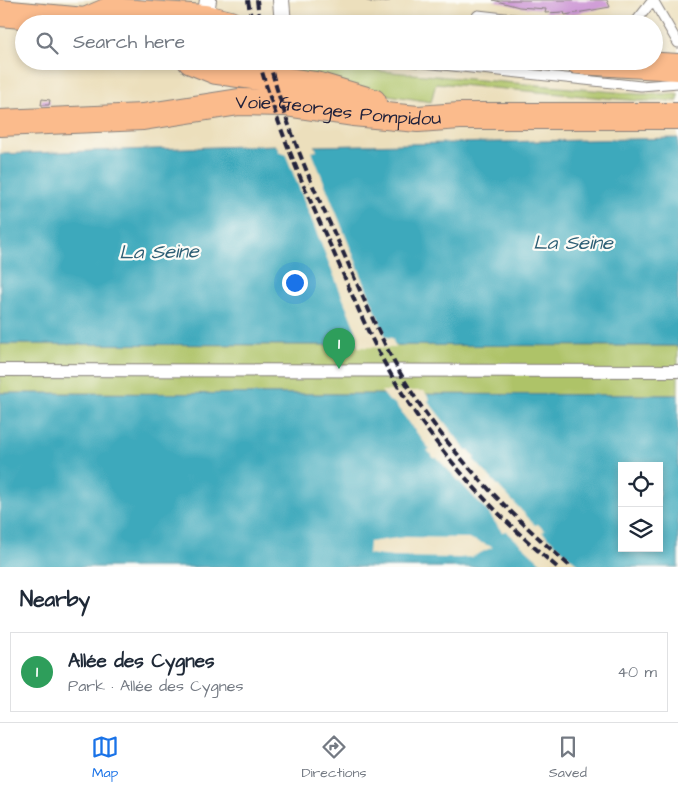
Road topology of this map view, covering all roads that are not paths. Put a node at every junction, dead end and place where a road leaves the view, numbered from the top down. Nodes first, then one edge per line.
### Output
1 (281, 0) edge
2 (653, 0) edge
3 (0, 13) edge
4 (205, 14) edge
5 (101, 15) edge
6 (282, 15) edge
7 (641, 15) edge
8 (662, 15) edge
9 (15, 16) edge
10 (663, 17) edge
11 (678, 43) edge
12 (663, 66) edge
13 (678, 67) edge
14 (214, 70) edge
15 (490, 70) edge
16 (678, 83) edge
17 (460, 116) junction
18 (676, 116) edge
19 (0, 123) edge
20 (0, 370) edge
21 (678, 371) edge

1 - 6 street
2 - 7 lane
2 - 8 lane
3 - 9 main road
4 - 5 main road
10 - 11 lane
12 - 13 main road
14 - 17 main road
15 - 16 lane
17 - 18 main road, Voie Georges Pompidou
17 - 19 main road, Voie Georges Pompidou
20 - 21 street

